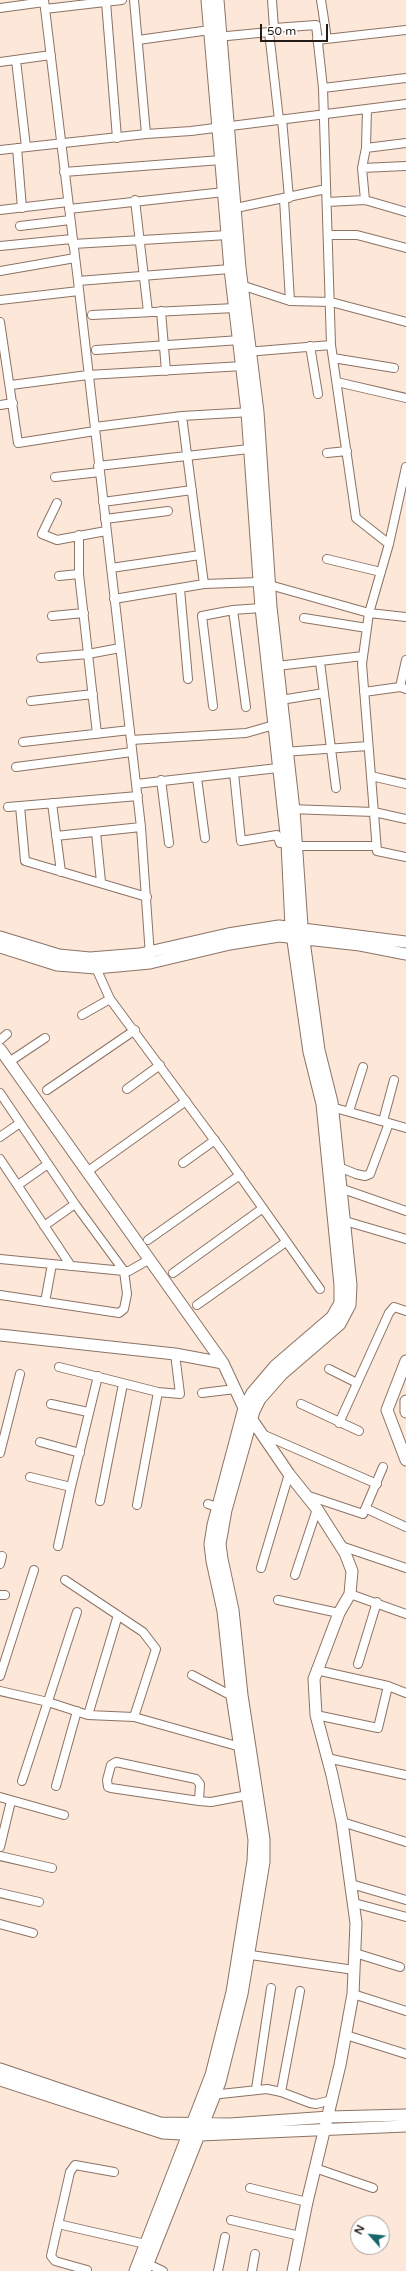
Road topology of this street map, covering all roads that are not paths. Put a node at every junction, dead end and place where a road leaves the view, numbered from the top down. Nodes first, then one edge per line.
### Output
1 (122, 0) edge
2 (134, 0) edge
3 (207, 0) edge
4 (218, 0) edge
5 (272, 0) edge
6 (321, 0) edge
7 (106, 2) junction
8 (44, 4) edge
9 (0, 8) edge
10 (406, 30) edge
11 (214, 35) junction
12 (327, 39) junction
13 (138, 40) junction
14 (317, 40) junction
15 (51, 55) junction
16 (16, 60) junction
17 (0, 62) edge
18 (406, 78) edge
19 (324, 88) junction
20 (406, 104) edge
21 (367, 109) junction
22 (324, 116) junction
23 (280, 120) junction
24 (223, 126) junction
25 (146, 134) junction
26 (117, 138) junction
27 (406, 143) edge
28 (62, 144) junction
29 (26, 147) junction
30 (17, 148) junction
31 (366, 148) junction
32 (0, 150) edge
33 (221, 160) junction
34 (406, 166) edge
35 (362, 168) junction
36 (64, 172) junction
37 (326, 189) junction
38 (224, 192) junction
39 (286, 198) junction
40 (135, 200) junction
41 (365, 200) junction
42 (327, 202) junction
43 (68, 205) junction
44 (22, 208) junction
45 (231, 209) junction
46 (0, 210) edge
47 (406, 212) edge
48 (70, 220) junction
49 (20, 226) dead end
50 (228, 235) junction
51 (328, 235) junction
52 (72, 241) junction
53 (140, 241) junction
54 (0, 246) edge
55 (406, 248) edge
56 (75, 258) junction
57 (230, 269) junction
58 (0, 271) edge
59 (144, 275) junction
60 (78, 281) junction
61 (238, 284) junction
62 (79, 291) junction
63 (0, 300) edge
64 (290, 301) junction
65 (331, 302) junction
66 (235, 308) junction
67 (161, 311) junction
68 (148, 312) junction
69 (92, 315) dead end
70 (0, 322) edge
71 (406, 322) edge
72 (1, 333) edge
73 (240, 340) junction
74 (164, 345) junction
75 (331, 345) junction
76 (310, 346) junction
77 (96, 350) dead end
78 (246, 352) junction
79 (333, 358) junction
80 (243, 366) junction
81 (4, 368) edge
82 (394, 368) dead end
83 (166, 371) junction
84 (88, 375) junction
85 (337, 382) junction
86 (11, 385) junction
87 (318, 394) dead end
88 (406, 398) edge
89 (13, 403) junction
90 (0, 405) edge
91 (253, 412) junction
92 (182, 416) junction
93 (95, 429) junction
94 (249, 449) junction
95 (347, 451) junction
96 (327, 453) dead end
97 (187, 455) junction
98 (99, 469) junction
99 (406, 470) edge
100 (55, 477) dead end
101 (192, 490) junction
102 (103, 502) junction
103 (57, 503) dead end
104 (168, 511) dead end
105 (105, 519) junction
106 (106, 531) junction
107 (79, 535) junction
108 (389, 544) junction
109 (200, 555) junction
110 (327, 559) dead end
111 (111, 568) junction
112 (381, 572) junction
113 (79, 574) junction
114 (59, 576) dead end
115 (264, 583) junction
116 (204, 584) junction
117 (180, 589) junction
118 (114, 599) junction
119 (261, 608) junction
120 (233, 610) junction
121 (84, 613) junction
122 (369, 613) junction
123 (52, 616) dead end
124 (406, 617) edge
125 (304, 618) dead end
126 (367, 628) junction
127 (120, 648) junction
128 (88, 654) junction
129 (363, 656) junction
130 (41, 658) dead end
131 (406, 660) edge
132 (320, 662) junction
133 (277, 666) junction
134 (188, 679) dead end
135 (403, 688) edge
136 (364, 692) junction
137 (324, 693) junction
138 (93, 694) junction
139 (281, 700) junction
140 (31, 701) dead end
141 (213, 706) dead end
142 (246, 706) dead end
143 (274, 725) junction
144 (130, 730) junction
145 (97, 734) junction
146 (131, 740) junction
147 (23, 742) dead end
148 (368, 746) junction
149 (330, 748) junction
150 (132, 752) junction
151 (282, 752) junction
152 (16, 766) dead end
153 (278, 768) junction
154 (234, 773) junction
155 (371, 776) junction
156 (196, 778) junction
157 (161, 780) junction
158 (136, 784) junction
159 (406, 784) edge
160 (336, 788) dead end
161 (138, 796) junction
162 (52, 803) junction
163 (20, 806) junction
164 (8, 807) dead end
165 (289, 809) junction
166 (374, 812) junction
167 (406, 819) edge
168 (141, 827) junction
169 (96, 832) junction
170 (56, 836) junction
171 (205, 838) dead end
172 (169, 843) dead end
173 (290, 845) junction
174 (376, 846) junction
175 (406, 857) edge
176 (61, 872) junction
177 (101, 882) junction
178 (147, 897) junction
179 (298, 933) junction
180 (406, 942) edge
181 (1, 944) edge
182 (406, 954) edge
183 (150, 958) junction
184 (96, 968) junction
185 (110, 999) junction
186 (82, 1015) dead end
187 (135, 1030) junction
188 (45, 1038) dead end
189 (0, 1049) edge
190 (9, 1062) junction
191 (160, 1065) junction
192 (363, 1067) dead end
193 (394, 1080) dead end
194 (127, 1089) dead end
195 (47, 1090) dead end
196 (0, 1093) edge
197 (186, 1101) junction
198 (327, 1105) junction
199 (349, 1111) junction
200 (386, 1122) junction
201 (20, 1123) junction
202 (406, 1128) edge
203 (0, 1137) edge
204 (215, 1140) junction
205 (0, 1159) edge
206 (182, 1163) dead end
207 (48, 1164) junction
208 (339, 1167) junction
209 (88, 1171) junction
210 (240, 1175) junction
211 (18, 1185) junction
212 (337, 1187) junction
213 (75, 1204) junction
214 (263, 1208) junction
215 (406, 1211) edge
216 (345, 1221) junction
217 (44, 1226) junction
218 (406, 1239) edge
219 (148, 1240) dead end
220 (286, 1242) junction
221 (0, 1259) edge
222 (150, 1259) junction
223 (52, 1264) junction
224 (71, 1266) junction
225 (124, 1271) junction
226 (173, 1273) dead end
227 (320, 1289) dead end
228 (0, 1295) edge
229 (45, 1302) junction
230 (197, 1305) dead end
231 (406, 1311) edge
232 (0, 1335) edge
233 (175, 1354) junction
234 (406, 1361) edge
235 (223, 1363) junction
236 (60, 1367) dead end
237 (329, 1369) dead end
238 (20, 1374) dead end
239 (98, 1376) junction
240 (357, 1383) junction
241 (123, 1384) junction
242 (235, 1389) junction
243 (158, 1392) junction
244 (202, 1392) dead end
245 (406, 1401) edge
246 (51, 1404) dead end
247 (301, 1404) dead end
248 (244, 1408) junction
249 (88, 1412) junction
250 (406, 1412) edge
251 (252, 1419) junction
252 (339, 1423) junction
253 (359, 1432) dead end
254 (262, 1434) junction
255 (2, 1438) edge
256 (40, 1442) dead end
257 (0, 1453) edge
258 (80, 1453) junction
259 (406, 1460) edge
260 (383, 1468) dead end
261 (289, 1474) junction
262 (30, 1477) dead end
263 (377, 1484) junction
264 (71, 1488) junction
265 (306, 1495) junction
266 (100, 1501) dead end
267 (137, 1505) dead end
268 (367, 1508) junction
269 (317, 1509) junction
270 (406, 1527) edge
271 (58, 1546) dead end
272 (341, 1546) junction
273 (261, 1568) dead end
274 (406, 1568) edge
275 (34, 1570) dead end
276 (295, 1574) dead end
277 (65, 1580) dead end
278 (225, 1592) junction
279 (350, 1594) junction
280 (278, 1600) dead end
281 (377, 1602) junction
282 (77, 1612) dead end
283 (339, 1613) junction
284 (406, 1614) edge
285 (118, 1615) junction
286 (358, 1664) dead end
287 (316, 1670) junction
288 (192, 1675) dead end
289 (0, 1676) edge
290 (388, 1686) junction
291 (0, 1691) edge
292 (406, 1693) edge
293 (232, 1696) junction
294 (48, 1702) junction
295 (77, 1711) junction
296 (88, 1715) junction
297 (316, 1715) junction
298 (134, 1717) junction
299 (245, 1748) junction
300 (327, 1758) junction
301 (406, 1775) edge
302 (22, 1781) dead end
303 (56, 1786) dead end
304 (248, 1795) junction
305 (0, 1797) edge
306 (12, 1801) junction
307 (199, 1801) junction
308 (64, 1815) dead end
309 (342, 1822) junction
310 (406, 1842) edge
311 (0, 1848) edge
312 (0, 1856) edge
313 (52, 1868) dead end
314 (351, 1884) junction
315 (0, 1893) edge
316 (406, 1900) edge
317 (39, 1902) dead end
318 (354, 1903) junction
319 (406, 1917) edge
320 (0, 1924) edge
321 (33, 1933) dead end
322 (355, 1953) junction
323 (244, 1954) junction
324 (400, 1967) dead end
325 (354, 1970) junction
326 (271, 1988) dead end
327 (300, 1991) dead end
328 (353, 1994) junction
329 (406, 2011) edge
330 (346, 2036) junction
331 (406, 2054) edge
332 (0, 2069) edge
333 (0, 2080) edge
334 (256, 2089) junction
335 (281, 2092) junction
336 (210, 2095) junction
337 (332, 2100) junction
338 (406, 2115) edge
339 (328, 2116) junction
340 (199, 2122) junction
341 (406, 2126) edge
342 (324, 2131) junction
343 (194, 2134) junction
344 (315, 2168) junction
345 (114, 2172) dead end
346 (250, 2188) dead end
347 (373, 2188) dead end
348 (307, 2202) junction
349 (231, 2220) dead end
350 (58, 2224) junction
351 (225, 2236) dead end
352 (300, 2236) junction
353 (150, 2244) junction
354 (255, 2254) dead end
355 (144, 2265) edge
356 (87, 2270) dead end
357 (135, 2271) edge
358 (163, 2271) edge
359 (218, 2271) edge
360 (252, 2271) edge
361 (293, 2271) edge

1 - 7 street
2 - 13 street
3 - 11 street
4 - 11 street
5 - 14 street
6 - 12 street
7 - 8 street
7 - 26 street
8 - 9 street
8 - 15 street
10 - 12 street
11 - 13 street
11 - 23 street
11 - 24 street
12 - 14 street
13 - 25 street
14 - 19 street
15 - 16 street
15 - 28 street
16 - 17 street
16 - 29 street
18 - 19 street
19 - 22 street
20 - 21 street
21 - 22 street
21 - 31 street
22 - 23 street
22 - 37 street
23 - 24 street
23 - 39 street
24 - 25 street
24 - 33 street
24 - 45 street
25 - 26 street
26 - 28 street
27 - 31 street
28 - 29 street
28 - 36 street
29 - 30 street
30 - 32 street
30 - 44 street
31 - 35 street
33 - 36 street
33 - 38 street
34 - 35 street
35 - 41 street
36 - 43 street
37 - 39 street
37 - 42 street
38 - 40 street
38 - 45 street
39 - 45 street
39 - 64 street
40 - 43 street
40 - 53 street
41 - 42 street
41 - 47 street
42 - 51 street
43 - 44 street
43 - 48 street
44 - 46 street
45 - 50 street
45 - 61 street
48 - 49 street
48 - 52 street
50 - 53 street
50 - 57 street
51 - 55 street
51 - 65 street
52 - 53 street
52 - 54 street
52 - 56 street
53 - 59 street
56 - 58 street
56 - 60 street
57 - 59 street
57 - 61 street
59 - 60 street
59 - 68 street
60 - 62 street
61 - 64 street
61 - 66 street
61 - 78 street
62 - 63 street
62 - 84 street
64 - 65 street
65 - 71 street
65 - 75 street
66 - 67 street
66 - 73 street
67 - 68 street
67 - 74 street
68 - 69 street
70 - 72 street
72 - 81 street
73 - 74 street
73 - 78 street
74 - 77 street
74 - 83 street
75 - 76 street
75 - 79 street
76 - 78 street
76 - 87 street
78 - 80 street
78 - 91 street
79 - 82 street
79 - 85 street
80 - 83 street
80 - 91 street
81 - 86 street
83 - 84 street
84 - 86 street
84 - 93 street
85 - 88 street
85 - 95 street
86 - 89 street
89 - 90 street
89 - 93 street
91 - 92 street
91 - 94 street
91 - 115 street
92 - 93 street
92 - 97 street
93 - 98 street
94 - 97 street
94 - 115 street
95 - 96 street
95 - 108 street
97 - 98 street
97 - 101 street
98 - 100 street
98 - 102 street
99 - 108 street
101 - 102 street
101 - 109 street
102 - 105 street
103 - 107 street
104 - 105 street
105 - 106 street
106 - 107 street
106 - 111 street
107 - 113 street
108 - 112 street
109 - 111 street
109 - 116 street
110 - 112 street
111 - 118 street
112 - 122 street
113 - 114 street
113 - 121 street
115 - 116 street
115 - 119 street
115 - 122 street
115 - 133 street
116 - 117 street
117 - 118 street
117 - 134 street
118 - 127 street
119 - 120 street
119 - 143 street
120 - 141 street
120 - 142 street
121 - 123 street
121 - 128 street
122 - 124 street
122 - 126 street
125 - 126 street
126 - 129 street
127 - 128 street
127 - 144 street
128 - 130 street
128 - 138 street
129 - 132 street
129 - 136 street
131 - 135 street
132 - 133 street
132 - 137 street
133 - 139 street
135 - 136 street
136 - 148 street
137 - 139 street
137 - 149 street
138 - 140 street
138 - 145 street
139 - 151 street
143 - 146 street
143 - 151 street
144 - 145 street
144 - 146 street
145 - 147 street
146 - 150 street
148 - 149 street
148 - 155 street
149 - 151 street
149 - 160 street
150 - 152 street
150 - 158 street
151 - 153 street
151 - 165 street
153 - 154 street
153 - 165 street
154 - 156 street
154 - 173 street
155 - 159 street
155 - 166 street
156 - 157 street
156 - 171 street
157 - 158 street
157 - 172 street
158 - 161 street
161 - 162 street
161 - 168 street
162 - 163 street
162 - 170 street
163 - 164 street
163 - 176 street
165 - 166 street
165 - 173 street
166 - 167 street
166 - 174 street
168 - 169 street
168 - 178 street
169 - 170 street
169 - 177 street
170 - 176 street
173 - 174 street
173 - 179 street
174 - 175 street
176 - 177 street
177 - 178 street
178 - 183 street
179 - 180 street
179 - 182 street
179 - 183 street
179 - 198 street
181 - 183 street
181 - 184 street
183 - 184 street
184 - 185 street
185 - 186 street
185 - 187 street
187 - 191 street
187 - 195 street
188 - 190 street
189 - 190 street
190 - 209 street
191 - 194 street
191 - 197 street
192 - 199 street
193 - 200 street
196 - 201 street
197 - 204 street
197 - 209 street
198 - 199 street
198 - 208 street
198 - 212 street
199 - 200 street
200 - 202 street
200 - 208 street
201 - 203 street
201 - 207 street
204 - 206 street
204 - 210 street
205 - 211 street
207 - 211 street
207 - 213 street
208 - 212 street
209 - 222 street
210 - 214 street
210 - 219 street
211 - 217 street
212 - 215 street
212 - 216 street
212 - 248 street
213 - 217 street
213 - 225 street
214 - 220 street
214 - 226 street
216 - 218 street
216 - 251 street
217 - 224 street
220 - 227 street
220 - 230 street
221 - 223 street
222 - 225 street
222 - 235 street
223 - 224 street
223 - 229 street
224 - 225 street
225 - 229 street
228 - 229 street
231 - 240 street
232 - 233 street
233 - 235 street
233 - 243 street
234 - 259 street
235 - 242 street
236 - 239 street
237 - 240 street
238 - 255 street
239 - 241 street
239 - 249 street
240 - 252 street
241 - 243 street
241 - 266 street
242 - 244 street
242 - 248 street
243 - 267 street
245 - 250 street
246 - 249 street
247 - 252 street
248 - 251 street
248 - 278 street
249 - 258 street
251 - 254 street
251 - 278 street
252 - 253 street
254 - 261 street
254 - 263 street
255 - 257 street
256 - 258 street
258 - 264 street
260 - 263 street
261 - 265 street
261 - 273 street
262 - 264 street
263 - 268 street
264 - 271 street
265 - 268 street
265 - 269 street
268 - 270 street
269 - 272 street
269 - 276 street
272 - 274 street
272 - 279 street
275 - 289 street
277 - 285 street
278 - 293 street
278 - 299 street
279 - 281 street
279 - 283 street
280 - 283 street
281 - 284 street
281 - 286 street
282 - 294 street
283 - 287 street
285 - 296 street
285 - 298 street
287 - 290 street
287 - 297 street
288 - 293 street
290 - 292 street
290 - 297 street
291 - 294 street
293 - 299 street
294 - 295 street
294 - 302 street
295 - 296 street
295 - 303 street
296 - 298 street
297 - 300 street
298 - 299 street
299 - 304 street
299 - 323 street
300 - 301 street
300 - 309 street
304 - 307 street
304 - 323 street
305 - 306 street
306 - 308 street
306 - 311 street
307 - 307 street
309 - 310 street
309 - 314 street
312 - 313 street
314 - 316 street
314 - 318 street
315 - 317 street
318 - 319 street
318 - 322 street
320 - 321 street
322 - 324 street
322 - 325 street
323 - 325 street
323 - 336 street
325 - 328 street
326 - 334 street
327 - 335 street
328 - 329 street
328 - 330 street
330 - 331 street
330 - 337 street
332 - 340 street
333 - 343 street
334 - 335 street
334 - 336 street
335 - 337 street
336 - 340 street
337 - 339 street
338 - 339 street
339 - 340 street
339 - 342 street
340 - 343 street
341 - 342 street
342 - 343 street
342 - 344 street
343 - 353 street
344 - 347 street
344 - 348 street
345 - 350 street
346 - 348 street
348 - 352 street
349 - 352 street
350 - 353 street
350 - 356 street
351 - 359 street
352 - 361 street
353 - 355 street
354 - 360 street
355 - 357 street
355 - 358 street

